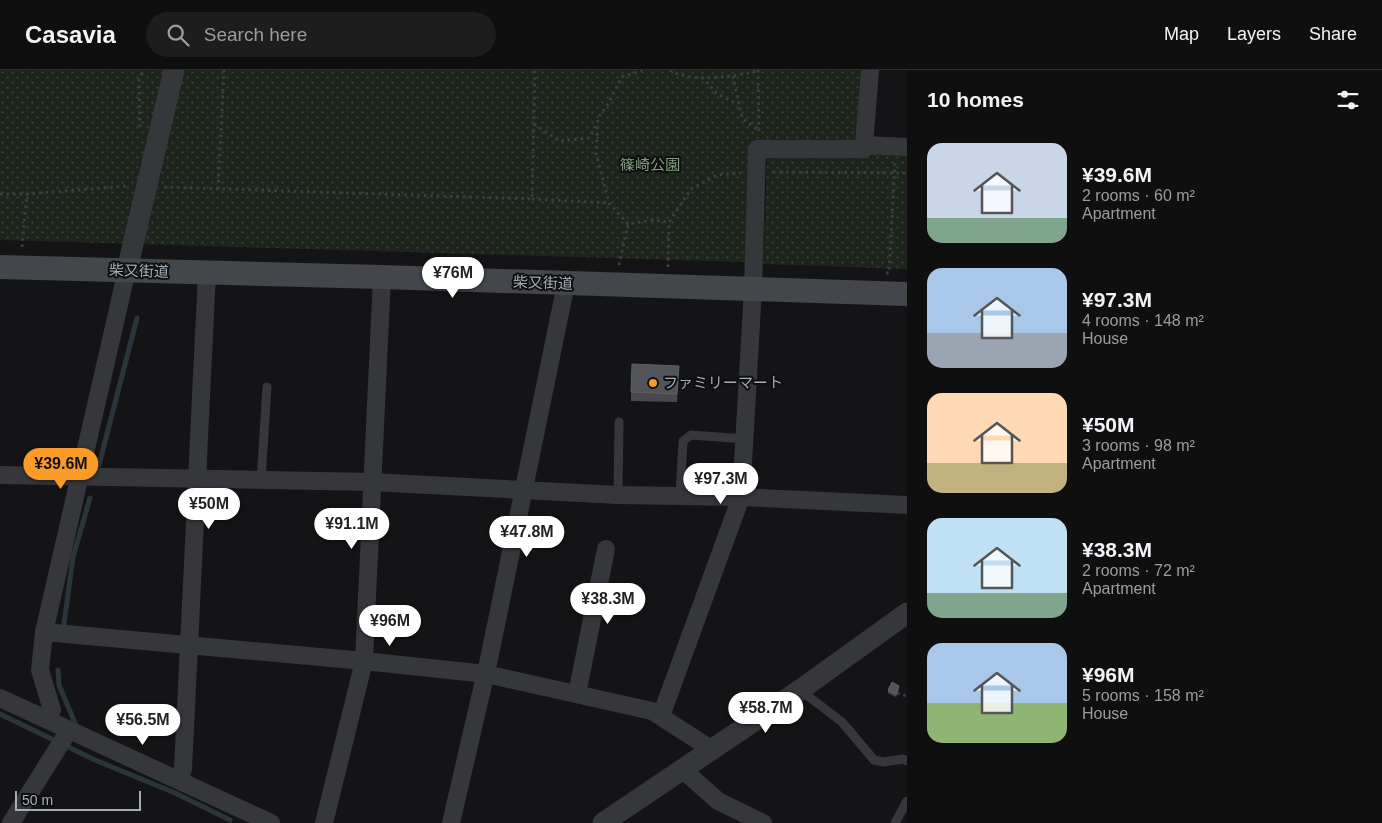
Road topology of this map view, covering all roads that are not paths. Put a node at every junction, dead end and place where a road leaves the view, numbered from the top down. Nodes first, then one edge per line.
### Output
1 (174, 70) edge
2 (870, 70) edge
3 (864, 145) junction
4 (902, 147) edge
5 (0, 267) edge
6 (127, 270) junction
7 (206, 273) junction
8 (382, 277) junction
9 (566, 284) junction
10 (753, 289) junction
11 (907, 294) edge
12 (267, 386) dead end
13 (619, 422) dead end
14 (744, 439) junction
15 (0, 475) edge
16 (80, 477) junction
17 (195, 480) junction
18 (261, 480) junction
19 (372, 482) junction
20 (525, 490) junction
21 (618, 495) junction
22 (680, 496) junction
23 (741, 497) junction
24 (907, 505) edge
25 (606, 549) dead end
26 (907, 612) edge
27 (44, 632) junction
28 (188, 646) junction
29 (364, 660) junction
30 (486, 674) junction
31 (800, 690) junction
32 (577, 694) junction
33 (0, 698) edge
34 (661, 716) junction
35 (48, 720) junction
36 (69, 730) junction
37 (711, 749) junction
38 (907, 761) edge
39 (682, 769) junction
40 (179, 780) junction
41 (907, 801) edge
42 (246, 817) edge
43 (11, 823) edge
44 (271, 823) edge
45 (324, 823) edge
46 (450, 823) edge
47 (603, 823) edge
48 (764, 823) edge
49 (895, 823) edge

1 - 6 street
2 - 3 street
3 - 4 street
3 - 10 street
5 - 6 main road, 柴又街道
6 - 7 main road, 柴又街道
6 - 16 street
7 - 8 main road, 柴又街道
7 - 17 street
8 - 9 main road, 柴又街道
8 - 19 street
9 - 10 main road, 柴又街道
9 - 20 street
10 - 11 main road, 柴又街道
10 - 14 street
12 - 18 lane
13 - 21 lane
14 - 22 lane
14 - 23 street
15 - 16 street
16 - 17 street
16 - 27 street
17 - 18 street
17 - 28 street
18 - 19 street
19 - 20 street
19 - 29 street
20 - 21 street
20 - 30 street
21 - 22 street
22 - 23 street
23 - 24 street
23 - 34 street
25 - 32 street
26 - 31 street
27 - 28 street
27 - 35 street
28 - 29 street
28 - 40 street
29 - 30 street
29 - 45 street
30 - 32 street
30 - 46 street
31 - 37 street
31 - 38 lane
32 - 34 street
33 - 35 street
34 - 37 street
35 - 36 street
36 - 40 street
36 - 43 street
37 - 39 street
39 - 47 street
39 - 48 street
40 - 42 street
41 - 49 lane
42 - 44 street

